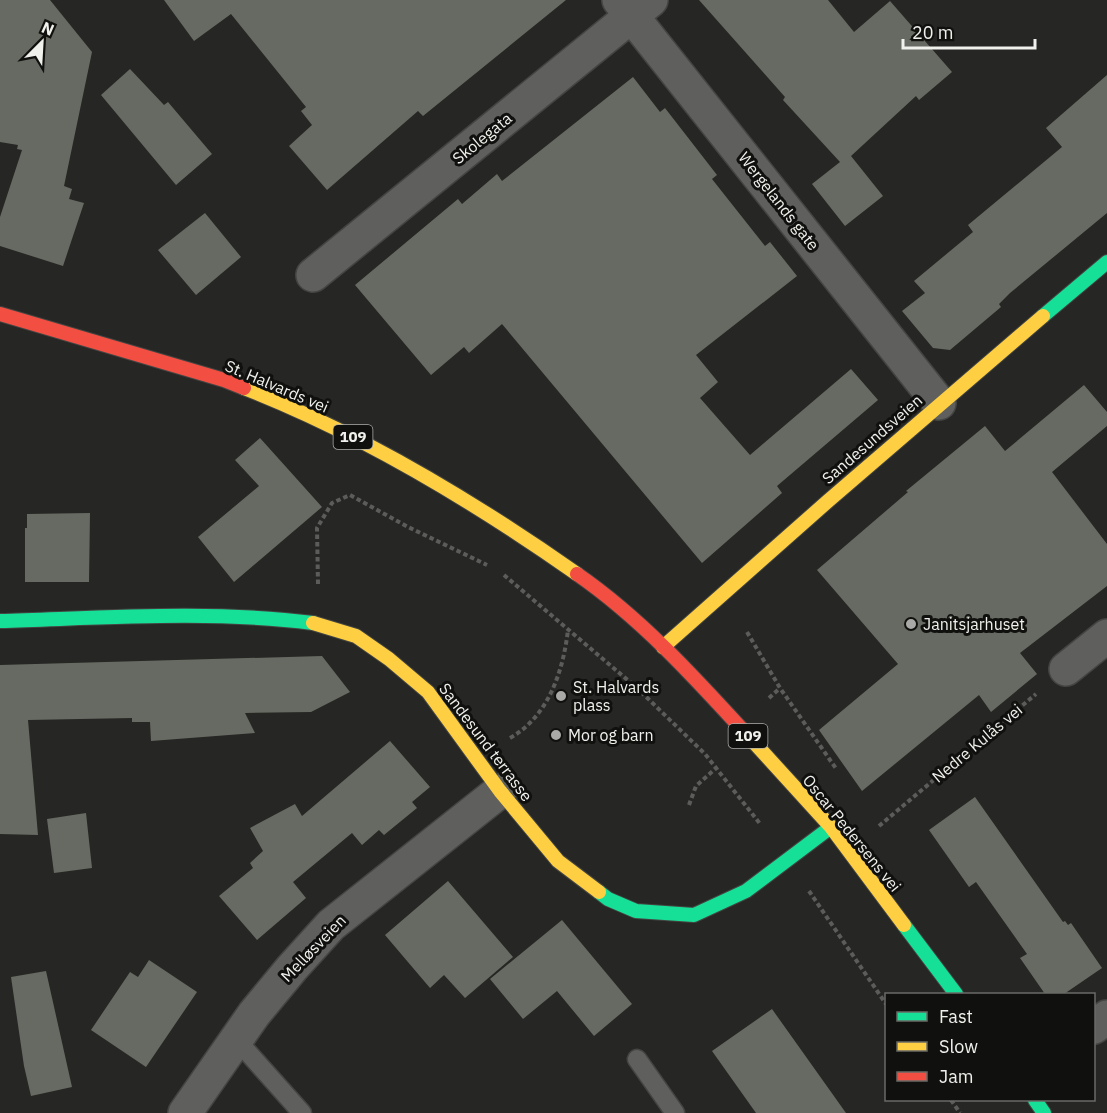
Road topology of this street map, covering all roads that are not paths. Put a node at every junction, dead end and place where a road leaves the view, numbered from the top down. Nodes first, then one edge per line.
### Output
1 (634, 5) edge
2 (1107, 262) edge
3 (313, 275) dead end
4 (0, 314) edge
5 (939, 403) junction
6 (0, 621) edge
7 (1107, 636) edge
8 (663, 647) junction
9 (1066, 669) road end
10 (500, 791) junction
11 (831, 827) junction
12 (955, 993) edge
13 (1107, 1017) edge
14 (1095, 1026) edge
15 (236, 1039) junction
16 (637, 1059) dead end
17 (185, 1113) edge
18 (302, 1113) edge
19 (675, 1113) edge

1 - 3 street, Skolegata
1 - 5 street, Wergelands gate
2 - 5 street, Sandesundsveien
4 - 8 street, St. Halvards vei / 109
5 - 8 street, Sandesundsveien
6 - 10 street, Sandesund terrasse
7 - 9 street
8 - 11 street, Oscar Pedersens vei / 109
10 - 11 street, Sandesund terrasse
10 - 15 street, Melløsveien
11 - 12 street, Oscar Pedersens vei / 109
13 - 14 street
15 - 17 street, Melløsveien
15 - 18 lane
16 - 19 lane

